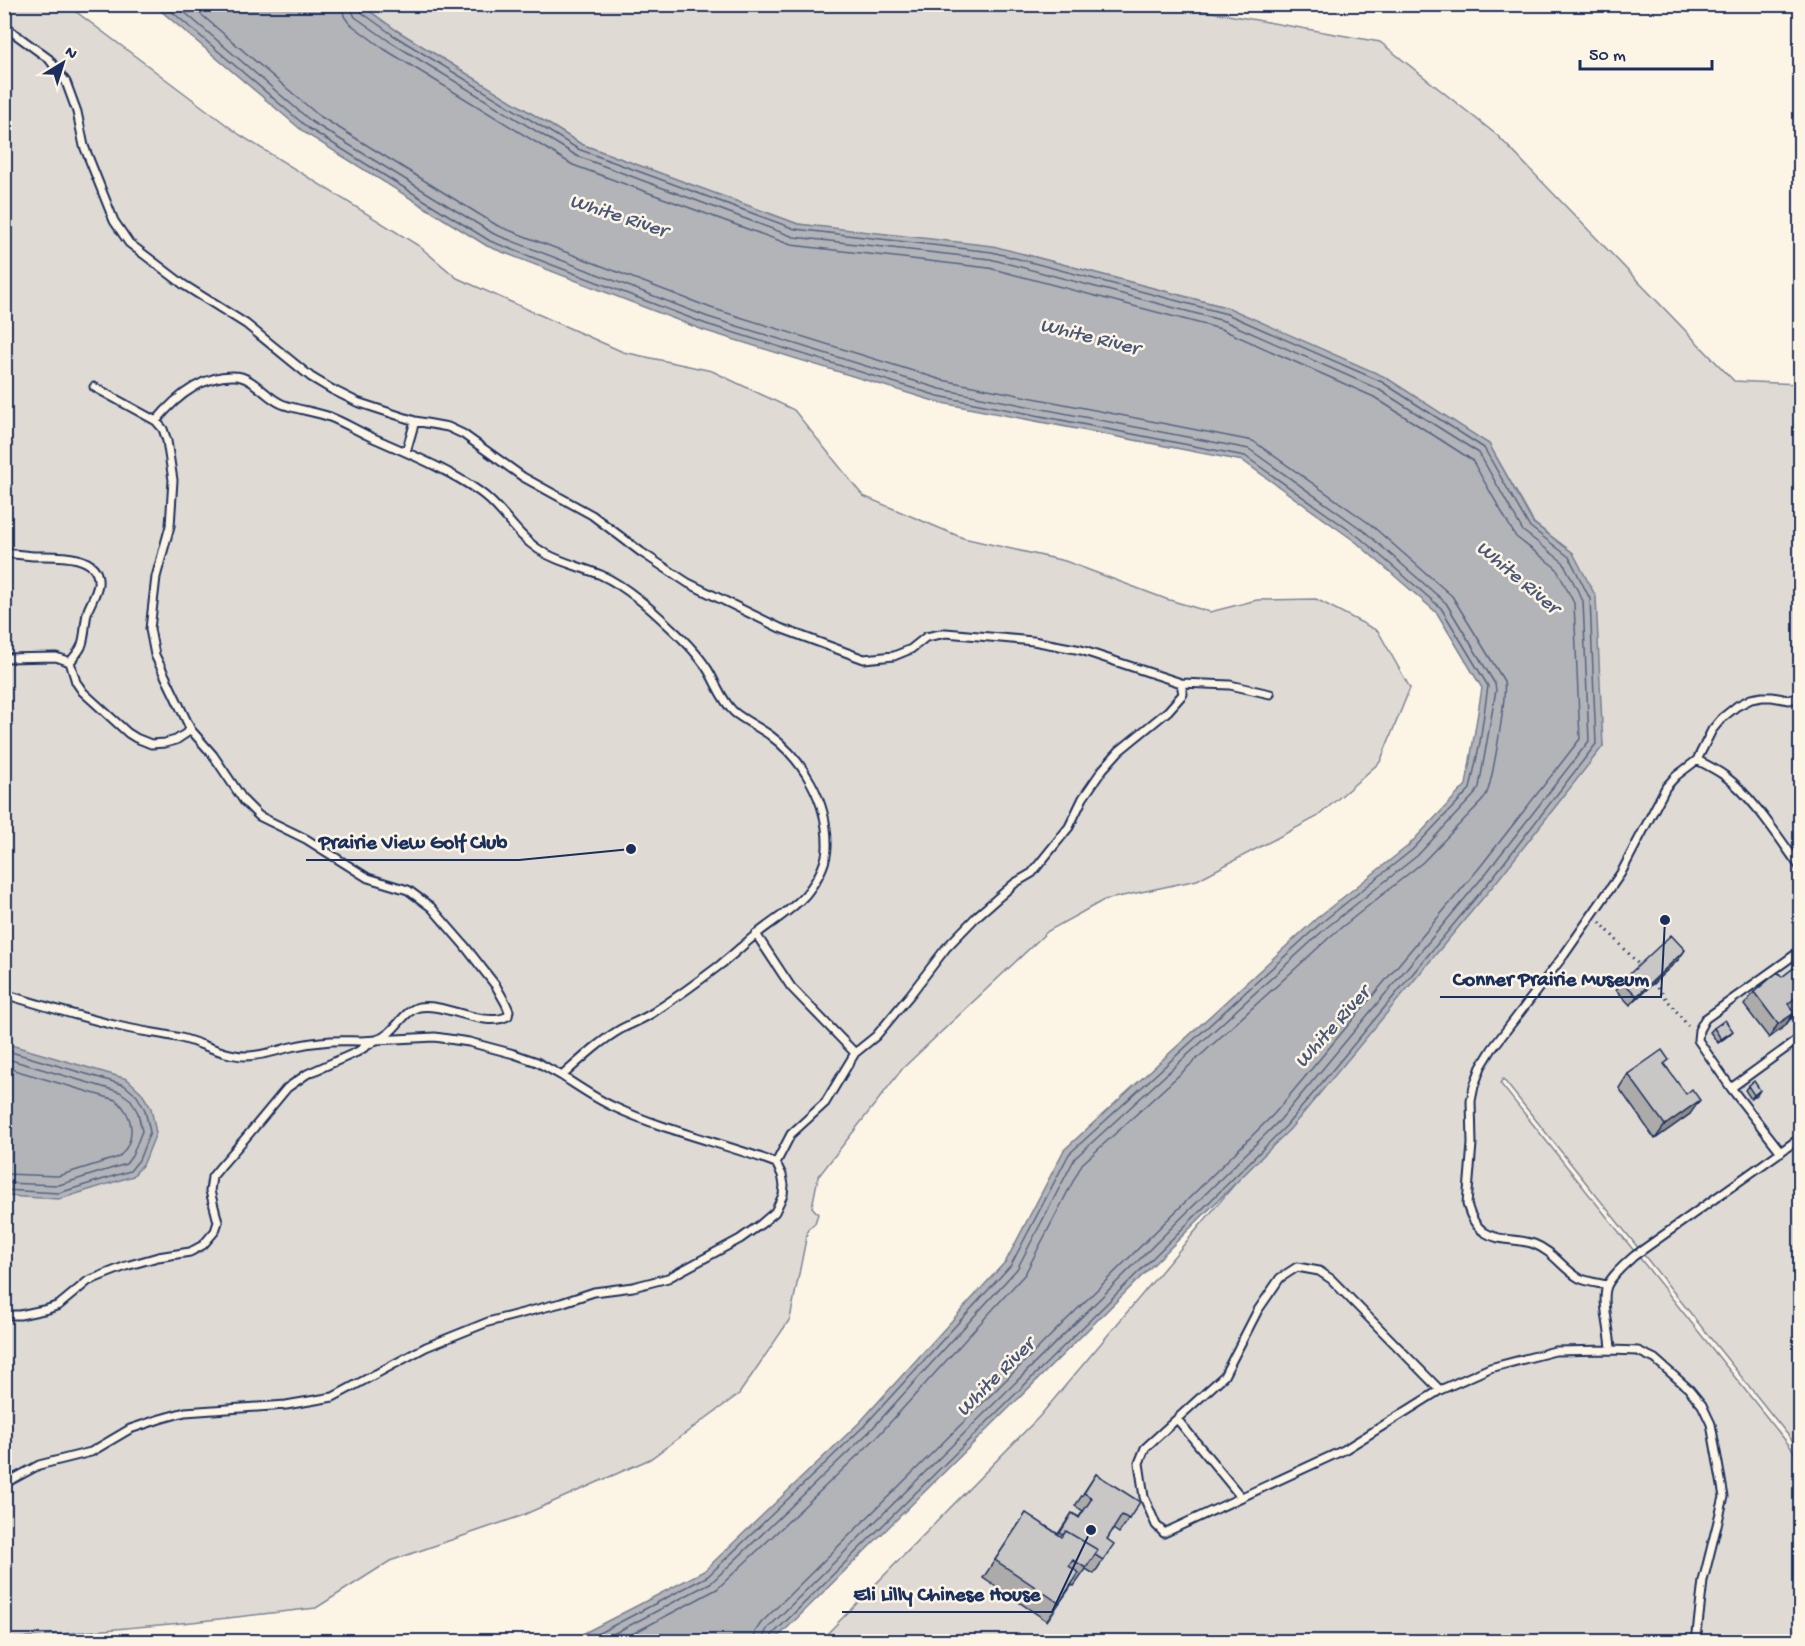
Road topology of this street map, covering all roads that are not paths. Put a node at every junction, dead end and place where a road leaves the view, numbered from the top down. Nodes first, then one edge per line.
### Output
1 (4, 26) edge
2 (94, 387) dead end
3 (156, 421) junction
4 (416, 421) junction
5 (406, 452) junction
6 (4, 553) edge
7 (4, 658) edge
8 (70, 662) junction
9 (1181, 683) junction
10 (1270, 694) dead end
11 (1800, 697) edge
12 (191, 729) junction
13 (1697, 760) junction
14 (1800, 867) edge
15 (756, 934) junction
16 (1800, 951) edge
17 (4, 994) edge
18 (1800, 1038) edge
19 (376, 1040) junction
20 (855, 1053) junction
21 (562, 1076) junction
22 (1731, 1088) junction
23 (1800, 1138) edge
24 (1781, 1152) junction
25 (776, 1163) junction
26 (1607, 1285) junction
27 (4, 1315) edge
28 (1611, 1350) junction
29 (1440, 1390) junction
30 (1177, 1419) junction
31 (4, 1484) edge
32 (1241, 1497) junction
33 (1696, 1641) edge

1 - 4 lane
2 - 3 lane
3 - 5 lane
3 - 12 lane
4 - 5 lane
4 - 9 lane
5 - 15 lane
6 - 8 lane
7 - 8 lane
8 - 12 lane
9 - 10 lane
9 - 20 lane
11 - 13 lane
12 - 19 lane
13 - 14 lane
13 - 26 lane
15 - 20 lane
15 - 21 lane
16 - 22 lane
17 - 19 lane
18 - 22 lane
19 - 21 lane
19 - 27 lane
20 - 25 lane
21 - 25 lane
22 - 24 lane
23 - 24 lane
24 - 26 lane
25 - 31 lane
26 - 28 lane
28 - 29 lane
28 - 33 lane
29 - 30 lane
29 - 32 lane
30 - 32 lane
30 - 32 lane

